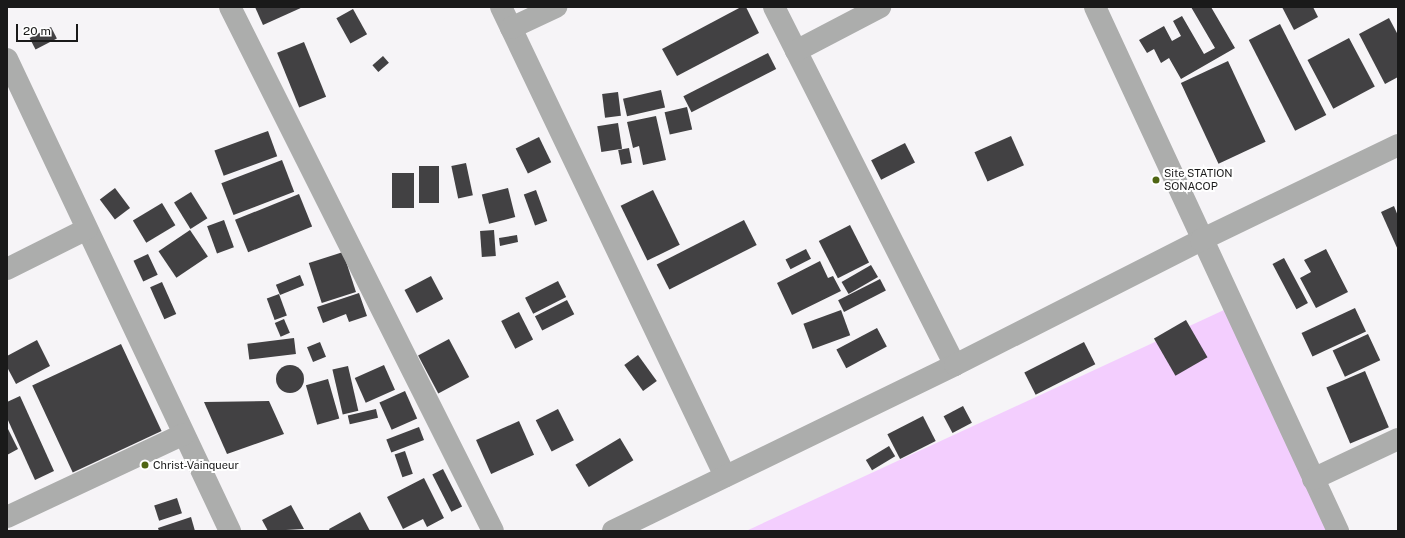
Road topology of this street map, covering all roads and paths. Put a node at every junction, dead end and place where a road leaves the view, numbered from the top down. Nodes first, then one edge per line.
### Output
1 (230, 7) edge
2 (501, 7) edge
3 (556, 7) edge
4 (774, 7) edge
5 (880, 7) edge
6 (1095, 7) edge
7 (511, 28) junction
8 (796, 51) junction
9 (7, 58) edge
10 (1398, 145) edge
11 (87, 229) junction
12 (1202, 240) junction
13 (7, 269) edge
14 (955, 365) junction
15 (184, 434) junction
16 (1398, 440) edge
17 (725, 476) junction
18 (1313, 479) junction
19 (7, 517) edge
20 (230, 531) edge
21 (493, 531) edge
22 (613, 531) edge
23 (1338, 531) edge

1 - 21 street
2 - 7 street
3 - 7 street
4 - 8 street
5 - 8 street
6 - 12 street
7 - 17 street
8 - 14 street
9 - 11 street
10 - 12 street
11 - 13 street
11 - 15 street
12 - 14 street
12 - 18 street
14 - 17 street
15 - 19 street
15 - 20 street
16 - 18 street
17 - 22 street
18 - 23 street

